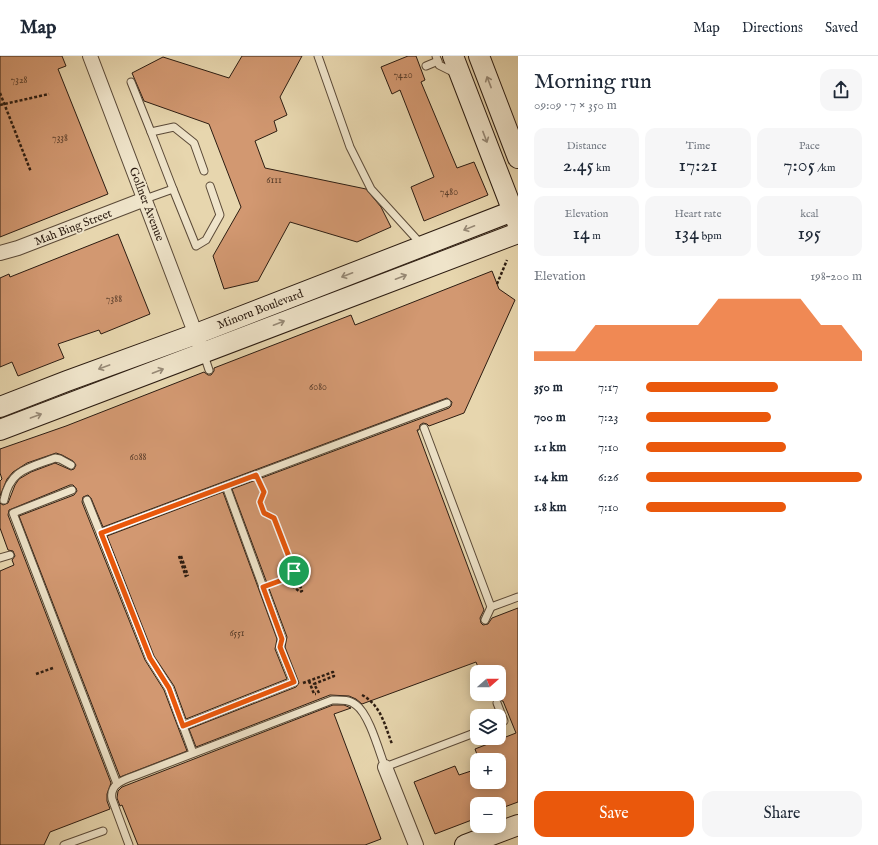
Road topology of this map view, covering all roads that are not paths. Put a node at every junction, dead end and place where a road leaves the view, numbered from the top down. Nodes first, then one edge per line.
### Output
1 (90, 56) edge
2 (318, 56) edge
3 (479, 56) edge
4 (446, 61) edge
5 (426, 66) dead end
6 (131, 82) dead end
7 (151, 132) junction
8 (518, 158) edge
9 (204, 171) dead end
10 (210, 186) dead end
11 (173, 189) junction
12 (145, 199) junction
13 (516, 214) edge
14 (518, 233) edge
15 (423, 246) junction
16 (0, 253) edge
17 (196, 334) junction
18 (206, 361) junction
19 (446, 403) dead end
20 (0, 407) edge
21 (424, 428) dead end
22 (0, 430) edge
23 (71, 465) dead end
24 (226, 486) junction
25 (72, 490) dead end
26 (4, 500) dead end
27 (88, 500) dead end
28 (101, 533) junction
29 (10, 555) dead end
30 (0, 558) edge
31 (518, 597) edge
32 (491, 607) junction
33 (485, 620) dead end
34 (497, 703) dead end
35 (499, 709) edge
36 (183, 726) junction
37 (470, 735) edge
38 (193, 753) junction
39 (386, 767) junction
40 (116, 784) junction
41 (518, 825) edge
42 (103, 830) dead end
43 (64, 845) edge
44 (129, 845) edge
45 (416, 845) edge
46 (465, 845) edge

1 - 12 street, Gollner Avenue
2 - 15 lane
8 -> 3 street
4 - 5 lane
4 -> 13 street
6 - 7 lane
7 - 9 lane
7 - 11 lane
10 - 11 lane
11 - 12 lane
12 - 16 street, Mah Bing Street
12 - 17 street, Gollner Avenue
13 -> 15 street, Minoru Boulevard
18 -> 14 street, Minoru Boulevard
15 -> 17 street, Minoru Boulevard
17 - 18 street, Gollner Avenue
17 -> 20 street, Minoru Boulevard
22 -> 18 street, Minoru Boulevard
19 - 24 lane
21 - 32 lane
23 - 26 lane
24 - 28 lane
24 - 36 lane
25 - 40 lane
27 - 28 lane
28 - 36 lane
29 - 30 lane
31 - 32 lane
32 - 33 lane
34 - 35 lane
36 - 38 lane
37 - 39 lane
38 - 39 lane
38 - 40 lane
39 - 45 street
40 - 44 lane
41 - 46 street
42 - 43 lane

